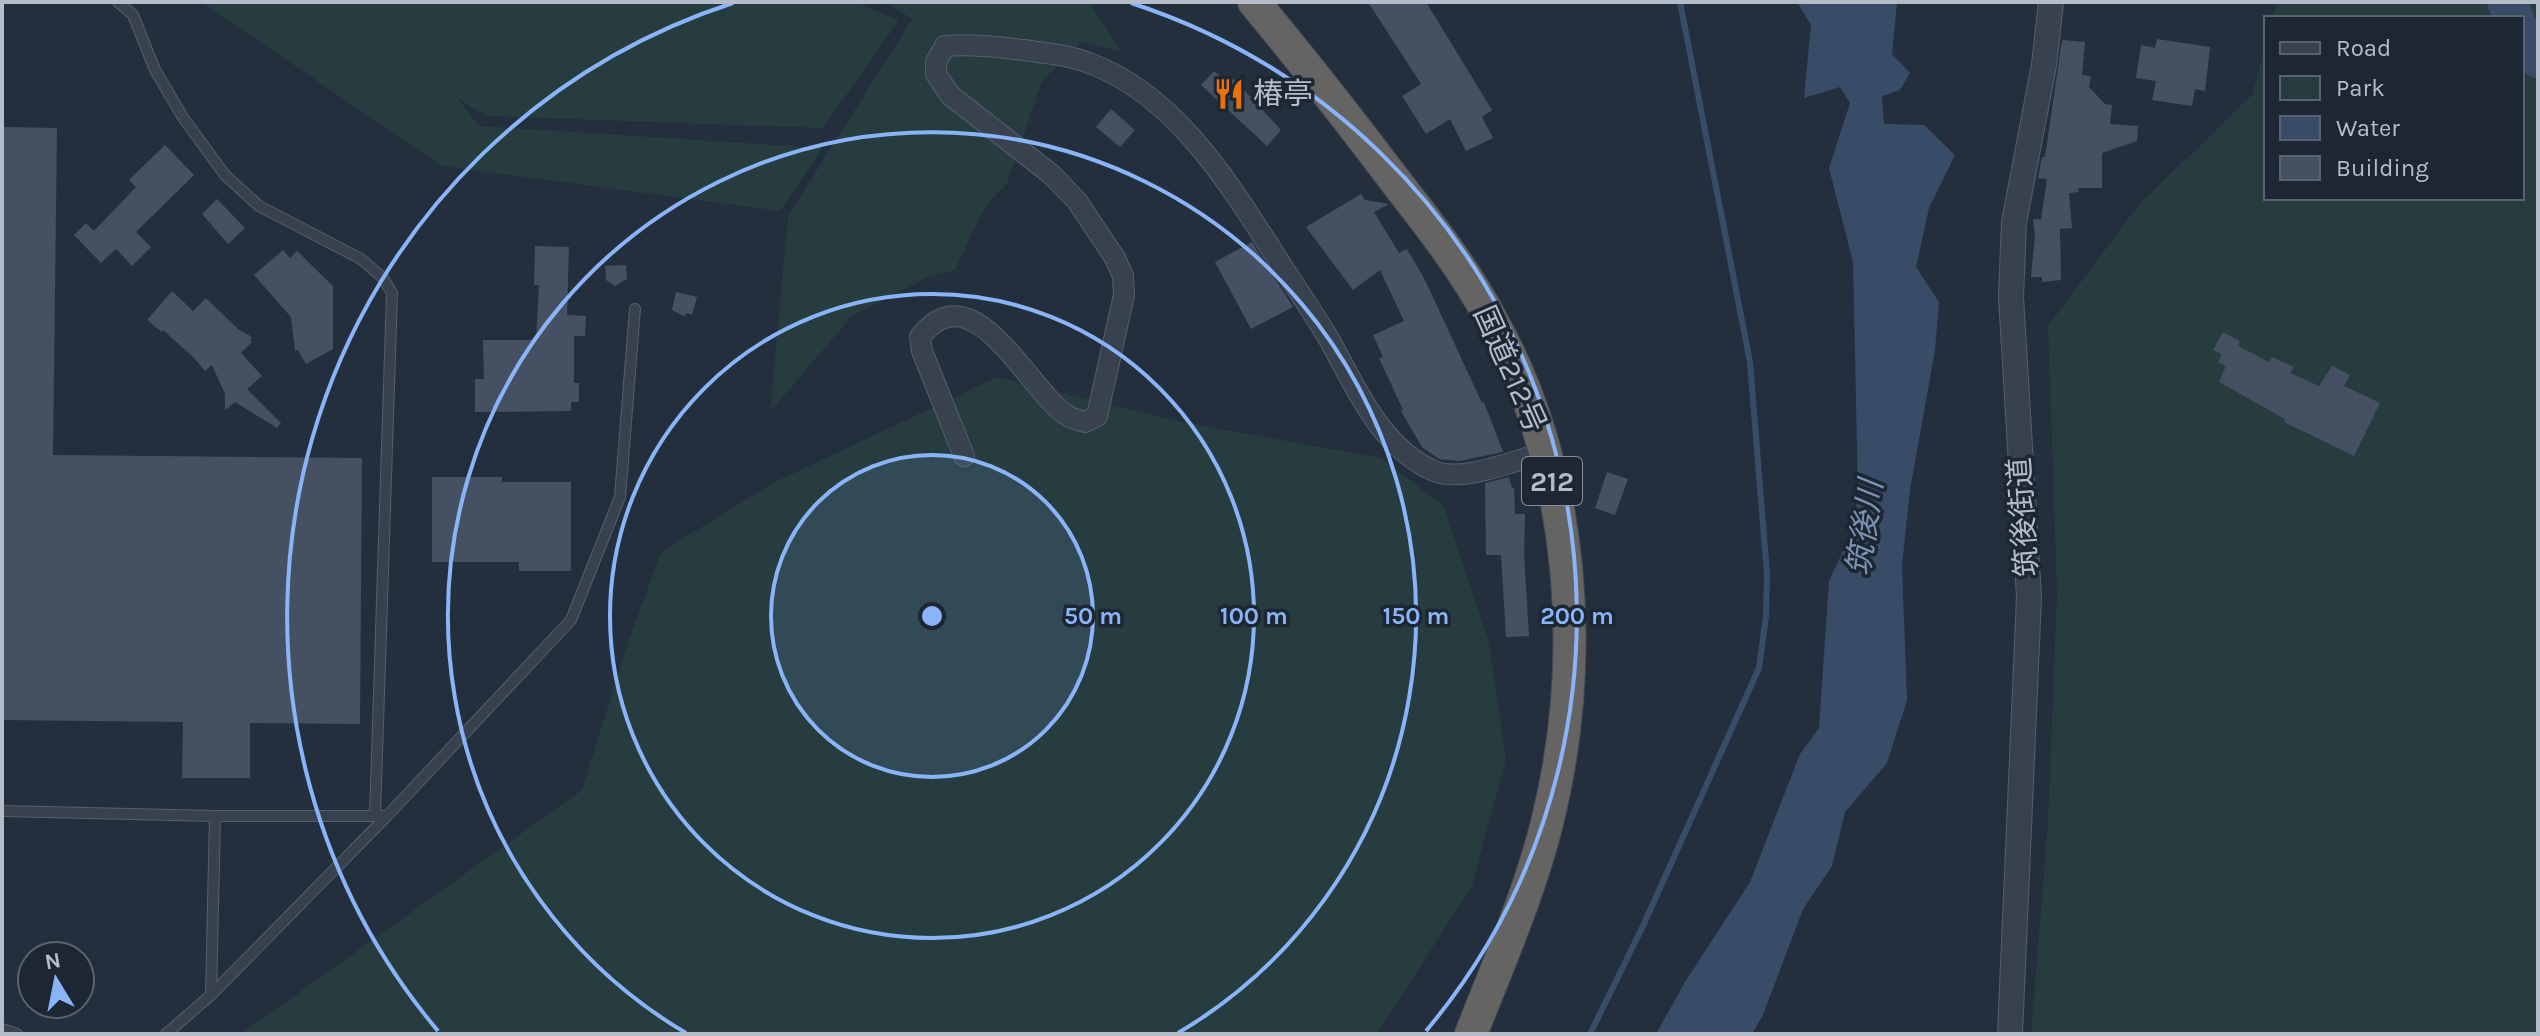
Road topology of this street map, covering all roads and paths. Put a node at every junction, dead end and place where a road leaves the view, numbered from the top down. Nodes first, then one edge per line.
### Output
1 (118, 2) edge
2 (1254, 2) edge
3 (2051, 2) edge
4 (635, 309) dead end
5 (1545, 452) junction
6 (964, 456) dead end
7 (2, 811) edge
8 (215, 816) junction
9 (381, 816) junction
10 (211, 995) junction
11 (2, 1029) edge
12 (17, 1034) edge
13 (166, 1034) edge
14 (1471, 1034) edge
15 (2010, 1034) edge

1 - 9 lane
2 - 5 highway, 国道212号 / 212
3 - 15 street, 筑後街道
4 - 9 lane
5 - 6 street
5 - 14 highway, 国道212号 / 212
7 - 8 lane
8 - 9 lane
8 - 10 lane
9 - 10 lane
10 - 13 lane
11 - 12 lane

